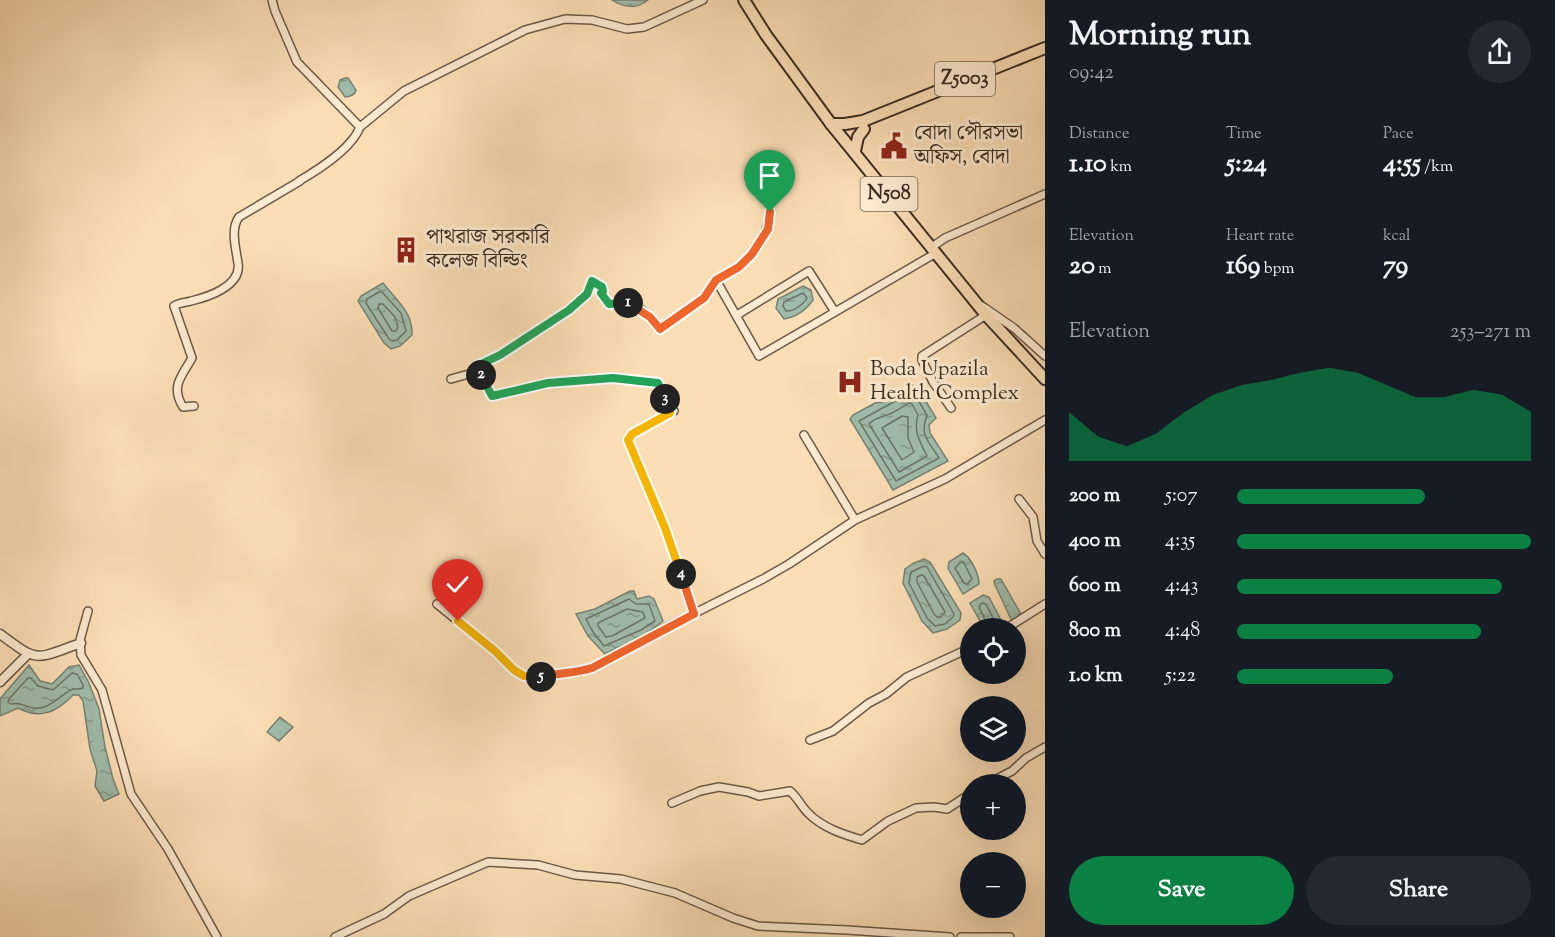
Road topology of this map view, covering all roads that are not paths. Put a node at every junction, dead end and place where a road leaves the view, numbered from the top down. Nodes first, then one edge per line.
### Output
1 (272, 0) edge
2 (703, 0) edge
3 (744, 0) edge
4 (1045, 48) edge
5 (886, 111) junction
6 (831, 124) junction
7 (360, 127) junction
8 (864, 129) junction
9 (843, 136) junction
10 (855, 151) junction
11 (1045, 194) edge
12 (770, 212) dead end
13 (934, 250) junction
14 (716, 280) junction
15 (975, 301) junction
16 (835, 312) junction
17 (737, 315) dead end
18 (986, 315) junction
19 (1045, 356) edge
20 (480, 374) junction
21 (451, 379) dead end
22 (1045, 379) edge
23 (194, 406) dead end
24 (951, 408) dead end
25 (1045, 420) edge
26 (804, 435) dead end
27 (1019, 499) dead end
28 (855, 520) junction
29 (1045, 554) edge
30 (437, 604) dead end
31 (1045, 604) edge
32 (88, 611) dead end
33 (694, 614) junction
34 (1023, 618) edge
35 (0, 634) edge
36 (81, 643) junction
37 (960, 653) edge
38 (28, 654) junction
39 (0, 682) edge
40 (810, 741) dead end
41 (1045, 747) edge
42 (1006, 774) edge
43 (960, 801) edge
44 (672, 803) dead end
45 (822, 928) junction
46 (217, 937) edge
47 (335, 937) edge
48 (823, 937) edge
49 (950, 937) edge
50 (961, 937) edge
51 (1010, 937) edge

1 - 7 street
2 - 7 street
3 - 6 main road, N508
4 - 5 main road, Z5003
5 - 6 main road, Z5003
5 - 8 main road, Z5003
6 - 9 main road, N508
7 - 23 street
8 - 9 main road, Z5003
8 - 10 main road
9 - 10 main road, N508
10 - 13 main road, N508
11 - 13 street
12 - 14 street
13 - 15 main road, N508
13 - 16 street
14 - 16 street
14 - 20 street
15 - 18 main road, N508
15 - 19 street
16 - 17 street
18 - 22 main road, N508
18 - 24 street
20 - 21 street
20 - 33 street
25 - 28 street
26 - 28 street
27 - 29 street
28 - 33 street
30 - 33 street
31 - 34 street
32 - 36 street
35 - 38 street
36 - 38 street
36 - 46 street
37 - 40 street
38 - 39 street
41 - 42 street
43 - 44 street
45 - 47 street
45 - 48 street
45 - 49 street
50 - 51 street

